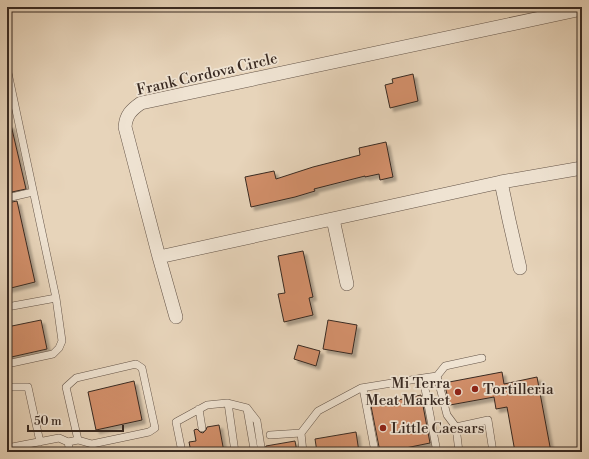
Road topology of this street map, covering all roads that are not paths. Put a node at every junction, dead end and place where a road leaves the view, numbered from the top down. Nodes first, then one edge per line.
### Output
1 (582, 9) edge
2 (7, 68) edge
3 (582, 168) edge
4 (501, 182) junction
5 (33, 192) junction
6 (7, 198) edge
7 (333, 219) junction
8 (159, 257) junction
9 (520, 268) dead end
10 (347, 284) dead end
11 (56, 298) junction
12 (7, 307) edge
13 (176, 317) dead end
14 (482, 358) dead end
15 (7, 364) edge
16 (437, 376) junction
17 (424, 378) junction
18 (7, 388) edge
19 (363, 388) junction
20 (228, 403) junction
21 (199, 409) junction
22 (456, 427) junction
23 (202, 428) dead end
24 (301, 433) junction
25 (270, 435) dead end
26 (78, 440) junction
27 (40, 442) junction
28 (68, 442) junction
29 (7, 448) edge
30 (257, 448) dead end
31 (70, 452) edge
32 (182, 452) edge
33 (235, 452) edge
34 (303, 452) edge
35 (375, 452) edge
36 (437, 452) edge
37 (459, 452) edge
38 (493, 452) edge

1 - 8 street, Frank Cordova Circle
2 - 5 lane
3 - 4 street
4 - 7 street
4 - 9 street
5 - 6 lane
5 - 11 lane
7 - 8 street
7 - 10 street
8 - 13 street, Frank Cordova Circle
11 - 12 lane
11 - 15 lane
14 - 16 lane
16 - 17 lane
16 - 22 lane
17 - 19 lane
17 - 36 lane
18 - 27 lane
19 - 24 lane
19 - 35 lane
20 - 21 lane
20 - 30 lane
20 - 33 lane
21 - 23 lane
21 - 32 lane
22 - 37 lane
22 - 38 lane
24 - 25 lane
24 - 34 lane
26 - 26 lane
26 - 28 lane
27 - 28 lane
27 - 29 lane
28 - 31 lane

